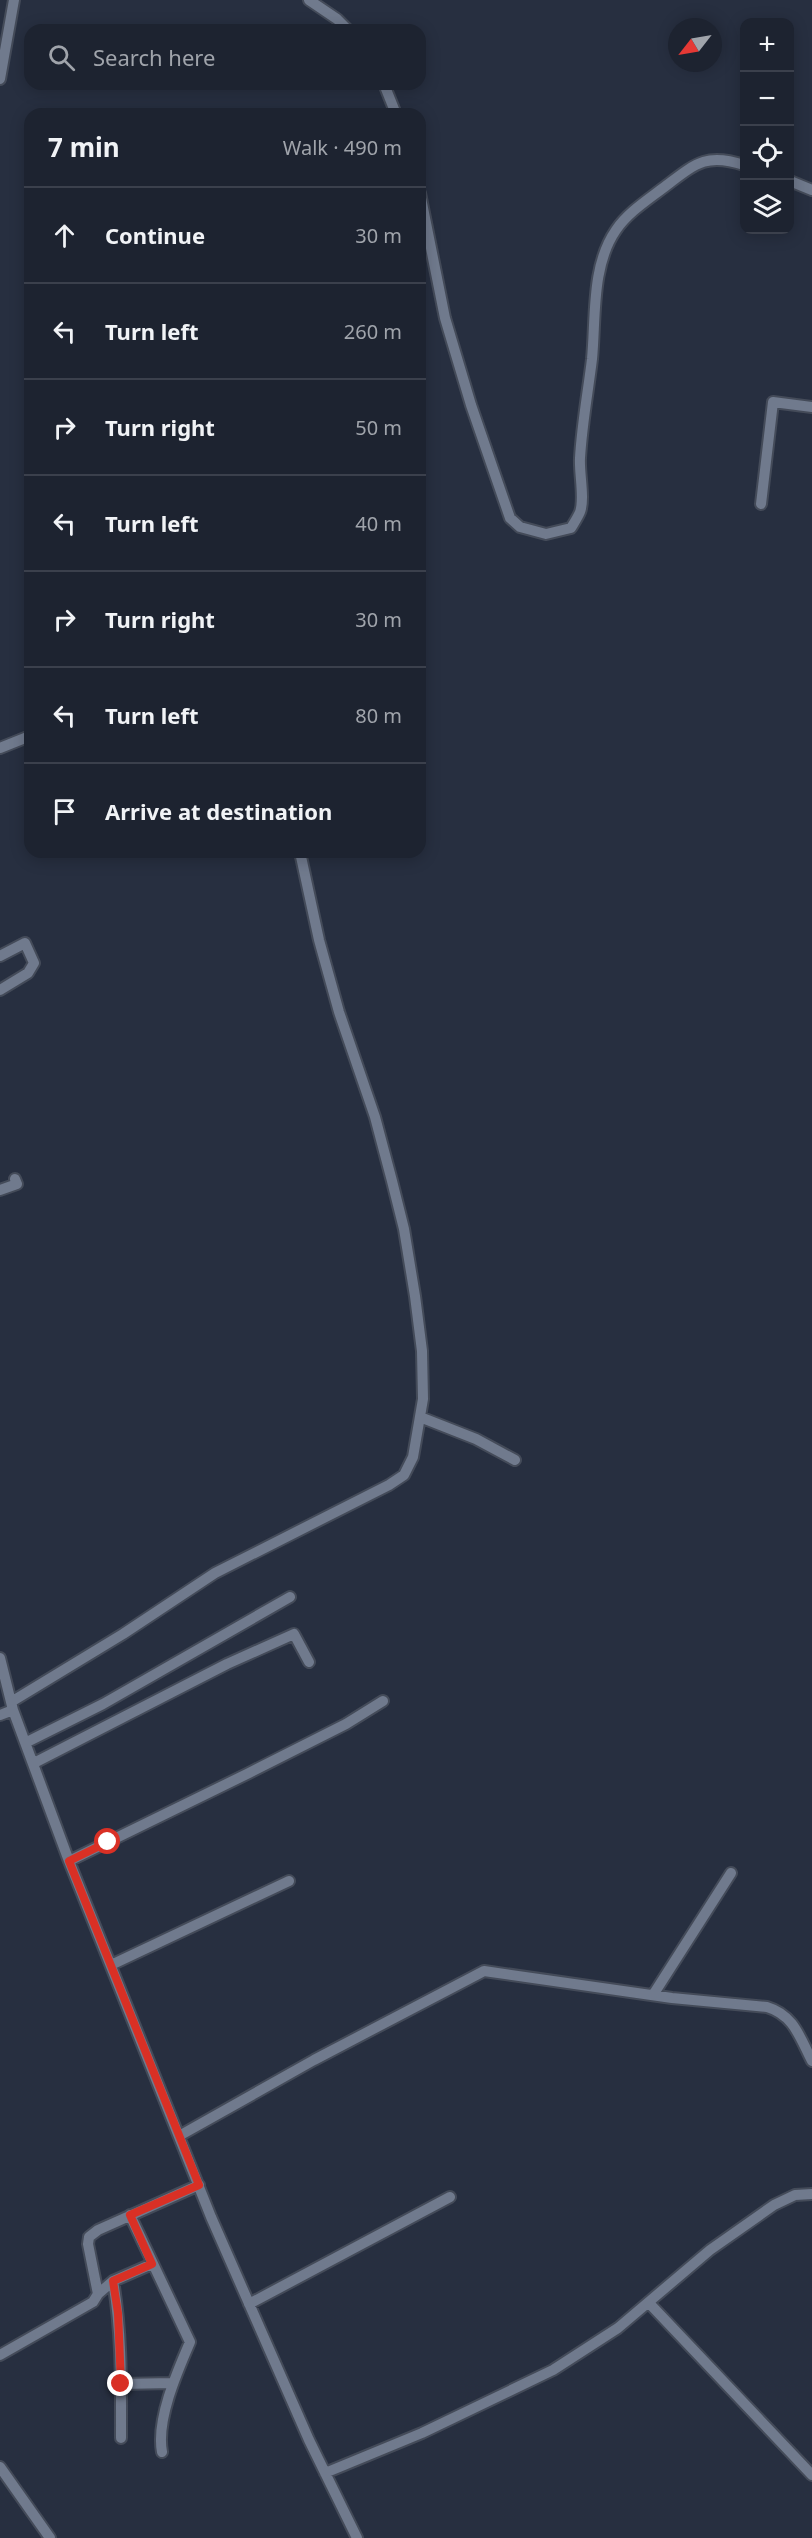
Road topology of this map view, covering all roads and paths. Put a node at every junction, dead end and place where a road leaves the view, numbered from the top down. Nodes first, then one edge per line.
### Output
1 (14, 0) edge
2 (309, 0) edge
3 (342, 24) edge
4 (0, 79) edge
5 (386, 90) edge
6 (394, 108) edge
7 (740, 164) edge
8 (794, 183) edge
9 (812, 190) edge
10 (426, 222) edge
11 (812, 407) edge
12 (761, 504) dead end
13 (24, 738) edge
14 (0, 748) edge
15 (301, 858) edge
16 (0, 956) edge
17 (0, 990) edge
18 (15, 1179) dead end
19 (0, 1190) edge
20 (420, 1417) junction
21 (515, 1460) dead end
22 (290, 1597) dead end
23 (0, 1658) edge
24 (309, 1662) dead end
25 (383, 1701) dead end
26 (12, 1706) junction
27 (0, 1715) edge
28 (27, 1742) junction
29 (34, 1763) junction
30 (69, 1861) junction
31 (731, 1873) dead end
32 (289, 1881) dead end
33 (111, 1965) junction
34 (652, 1995) junction
35 (812, 2061) edge
36 (179, 2136) junction
37 (199, 2185) junction
38 (812, 2194) edge
39 (450, 2197) dead end
40 (130, 2215) junction
41 (152, 2264) junction
42 (113, 2281) junction
43 (98, 2294) junction
44 (649, 2303) junction
45 (249, 2304) junction
46 (0, 2355) edge
47 (172, 2383) junction
48 (121, 2384) junction
49 (120, 2438) dead end
50 (162, 2452) dead end
51 (0, 2467) edge
52 (325, 2473) junction
53 (812, 2475) edge
54 (50, 2538) edge
55 (357, 2538) edge

1 - 4 street
2 - 3 street
5 - 6 street
7 - 10 street
8 - 9 street
11 - 12 street
13 - 14 street
15 - 20 street
16 - 17 street
18 - 19 street
20 - 21 street
20 - 26 street
22 - 28 street
23 - 26 street
24 - 29 street
25 - 30 street
26 - 27 street
26 - 28 street
28 - 29 street
29 - 30 street
30 - 33 street
31 - 34 street
32 - 33 street
33 - 36 street
34 - 35 street
34 - 36 street
36 - 37 street
37 - 40 street
37 - 45 street
38 - 44 street
39 - 45 street
40 - 41 street
40 - 43 street
41 - 42 street
41 - 47 street
42 - 43 street
42 - 48 street
43 - 46 street
44 - 52 street
44 - 53 street
45 - 52 street
47 - 48 street
47 - 50 street
48 - 49 street
51 - 54 street
52 - 55 street

